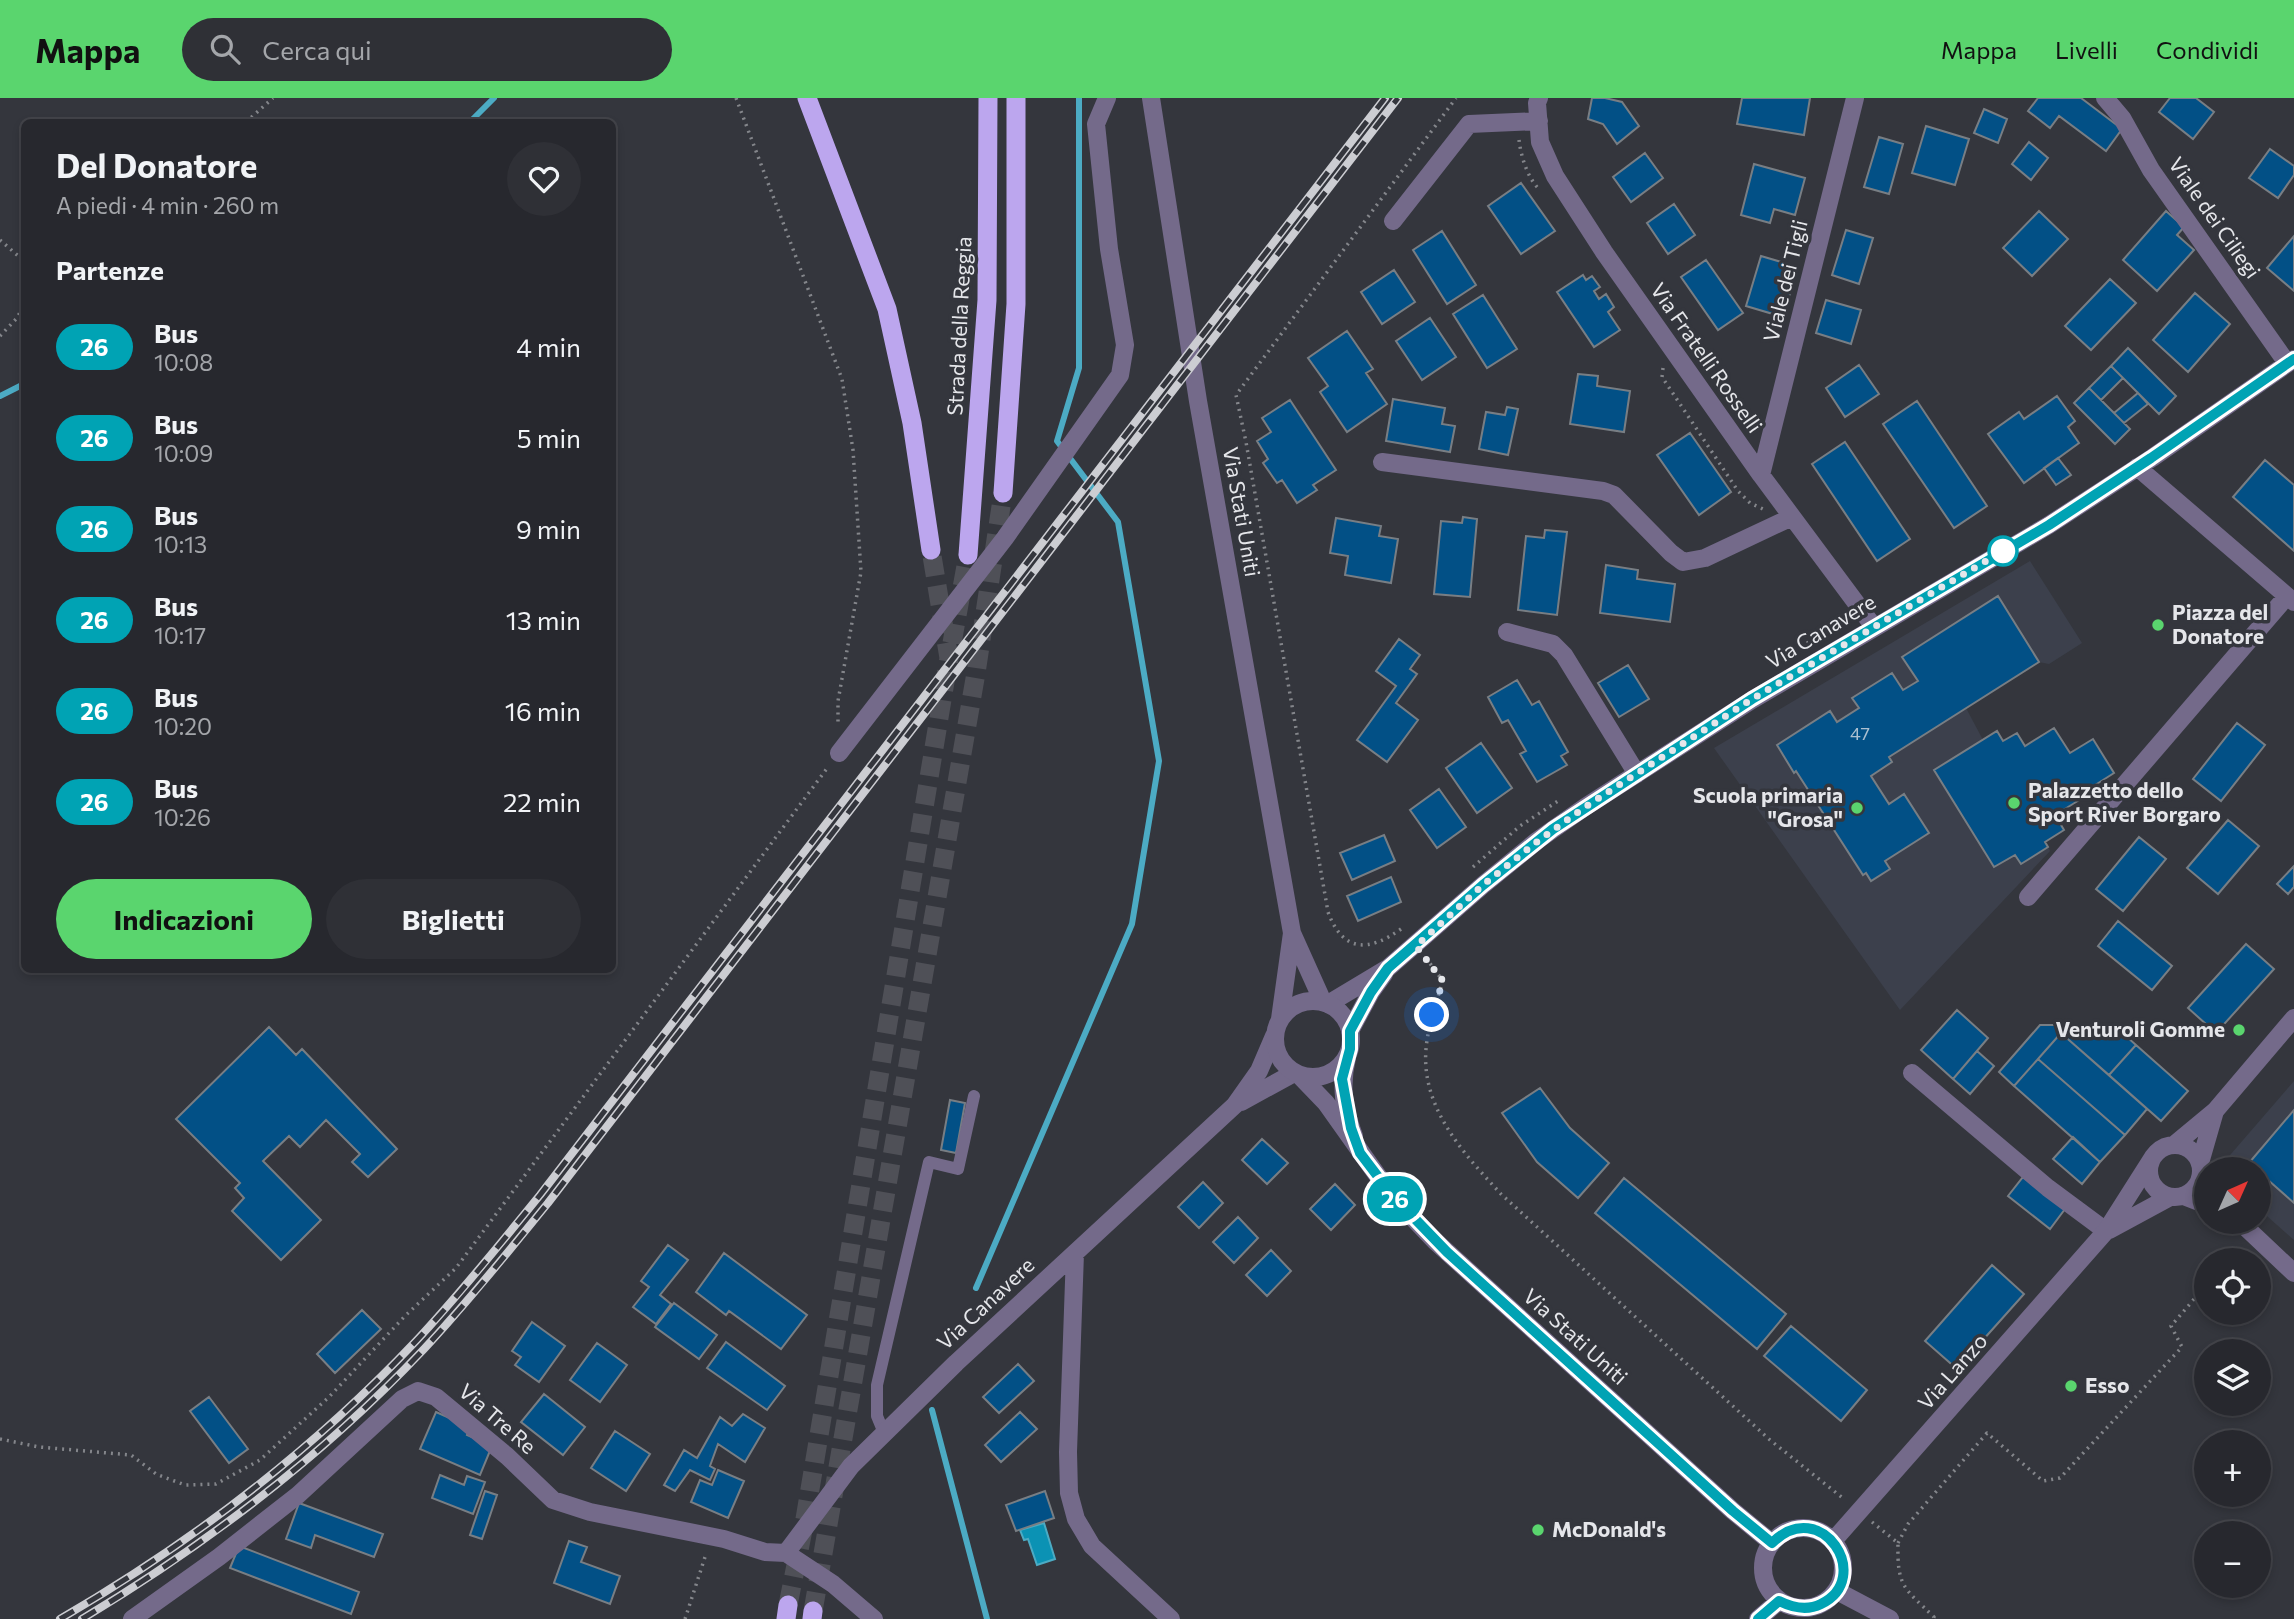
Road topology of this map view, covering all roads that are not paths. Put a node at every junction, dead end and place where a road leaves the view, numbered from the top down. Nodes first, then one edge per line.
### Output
1 (807, 98) edge
2 (988, 98) edge
3 (1016, 98) edge
4 (1107, 98) edge
5 (1151, 98) edge
6 (1539, 98) edge
7 (1855, 98) edge
8 (2105, 98) edge
9 (1539, 121) junction
10 (1392, 221) dead end
11 (2291, 361) edge
12 (1382, 462) dead end
13 (2137, 467) junction
14 (1761, 475) junction
15 (1003, 493) tunnel mouth
16 (1792, 517) junction
17 (931, 550) tunnel mouth
18 (968, 555) tunnel mouth
19 (2290, 599) edge
20 (1874, 627) junction
21 (1507, 632) dead end
22 (839, 753) road end
23 (1637, 774) junction
24 (2028, 897) dead end
25 (1293, 933) junction
26 (1388, 968) junction
27 (1325, 1003) junction
28 (2294, 1017) edge
29 (1277, 1027) junction
30 (1350, 1031) junction
31 (1347, 1057) junction
32 (1912, 1073) dead end
33 (1297, 1074) junction
34 (974, 1096) dead end
35 (1234, 1105) junction
36 (2215, 1111) junction
37 (2174, 1145) junction
38 (1360, 1153) junction
39 (2153, 1157) junction
40 (2196, 1157) edge
41 (2206, 1157) edge
42 (2194, 1188) edge
43 (2177, 1197) junction
44 (2194, 1202) edge
45 (2106, 1231) junction
46 (2253, 1234) edge
47 (1075, 1253) junction
48 (2294, 1273) edge
49 (884, 1433) junction
50 (1833, 1541) junction
51 (1772, 1543) junction
52 (786, 1553) junction
53 (1837, 1591) junction
54 (1779, 1601) junction
55 (132, 1619) edge
56 (874, 1619) edge
57 (1171, 1619) edge
58 (1758, 1619) edge
59 (1890, 1619) edge

1 - 17 highway
2 - 18 highway, Strada della Reggia
3 - 15 highway
4 - 22 street
5 - 25 street, Via Stati Uniti
6 - 9 street, Via Fratelli Rosselli
7 - 14 street, Viale dei Tigli
8 - 11 street, Viale dei Ciliegi
9 - 10 street
9 - 14 street, Via Fratelli Rosselli
11 - 13 street, Via Canavere
12 - 16 street
13 - 19 street
13 - 20 street, Via Canavere
14 - 16 street, Via Fratelli Rosselli
16 - 20 street, Via Fratelli Rosselli
19 - 24 street
20 - 23 street, Via Canavere
21 - 23 street
23 - 26 street, Via Canavere
25 - 27 street, Via Stati Uniti
25 - 29 street, Via Stati Uniti
26 - 27 street, Via Canavere
26 - 30 street, Via Canavere
27 - 29 street
27 - 30 street
28 - 36 street
29 - 33 street
29 - 35 street, Via Canavere
30 - 31 street
31 - 33 street
31 - 38 street, Via Stati Uniti
32 - 45 street
33 - 35 street, Via Canavere
33 - 38 street, Via Stati Uniti
34 - 49 lane
35 - 47 street, Via Canavere
36 - 37 street
36 - 41 street
37 - 39 street
37 - 40 street
38 - 51 street, Via Stati Uniti
39 - 43 street
39 - 45 street, Via Lanzo
42 - 43 street
43 - 44 street
43 - 45 street, Via Lanzo
45 - 50 street, Via Lanzo
46 - 48 street
47 - 49 street, Via Canavere
47 - 57 street
49 - 52 street, Via Canavere
50 - 51 street
50 - 53 street
51 - 54 street
52 - 55 street, Via Tre Re
52 - 56 street, Via Tre Re
53 - 54 street
53 - 59 street
54 - 58 street

